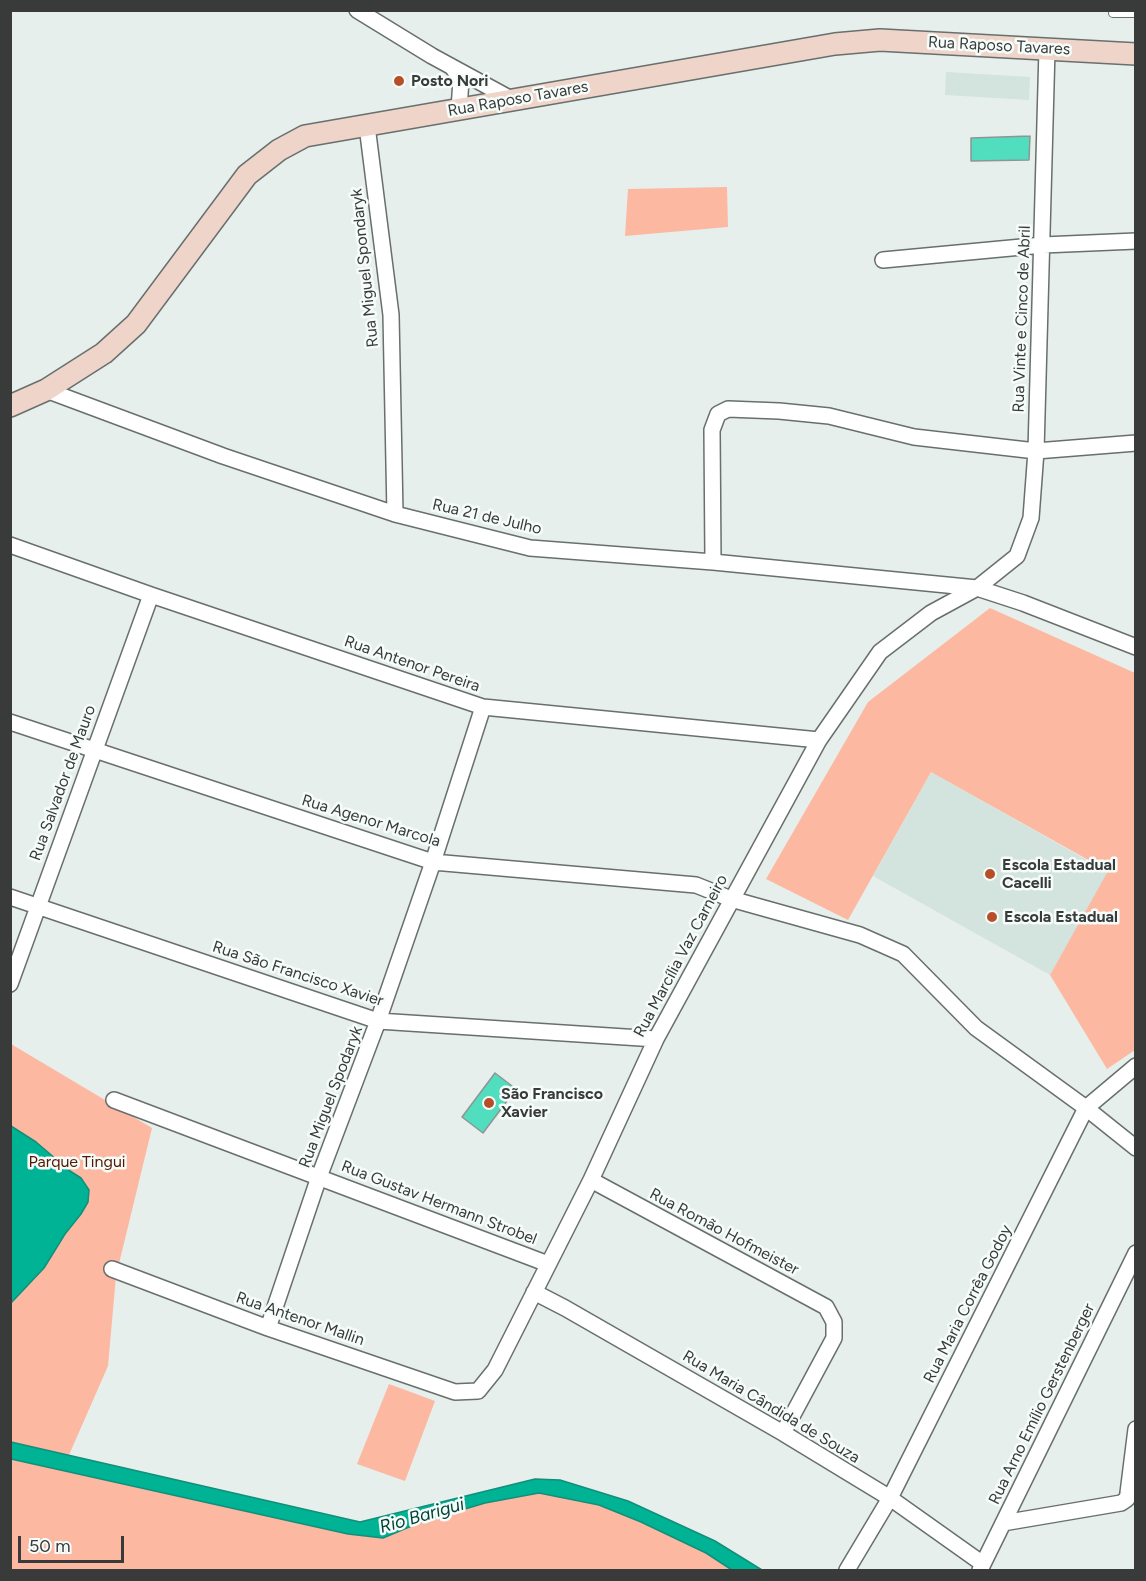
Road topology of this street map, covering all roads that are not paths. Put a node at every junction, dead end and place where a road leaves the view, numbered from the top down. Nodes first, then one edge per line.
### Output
1 (357, 10) edge
2 (1113, 13) dead end
3 (1136, 13) edge
4 (1047, 49) junction
5 (1136, 54) edge
6 (452, 67) junction
7 (511, 99) junction
8 (459, 110) junction
9 (367, 126) junction
10 (1136, 241) edge
11 (1043, 245) junction
12 (883, 260) dead end
13 (46, 390) junction
14 (10, 406) edge
15 (1136, 443) edge
16 (1036, 451) junction
17 (395, 514) junction
18 (10, 544) edge
19 (713, 562) junction
20 (993, 576) joint
21 (976, 588) junction
22 (151, 595) junction
23 (1136, 647) edge
24 (483, 707) junction
25 (10, 722) edge
26 (819, 740) junction
27 (93, 751) junction
28 (434, 862) junction
29 (10, 897) edge
30 (731, 899) junction
31 (39, 906) junction
32 (10, 984) edge
33 (378, 1021) junction
34 (656, 1039) junction
35 (1136, 1066) edge
36 (114, 1100) dead end
37 (1086, 1108) junction
38 (1136, 1148) edge
39 (320, 1177) junction
40 (591, 1180) junction
41 (1136, 1253) edge
42 (548, 1264) junction
43 (112, 1269) dead end
44 (534, 1292) junction
45 (268, 1328) junction
46 (478, 1391) joint
47 (1136, 1429) edge
48 (783, 1433) junction
49 (890, 1498) junction
50 (1003, 1523) junction
51 (981, 1567) edge
52 (847, 1570) edge

1 - 6 street
2 - 3 lane
4 - 5 main road, Rua Raposo Tavares
4 - 7 main road, Rua Raposo Tavares
4 - 11 street, Rua Vinte e Cinco de Abril
6 - 7 street
6 - 8 street
7 - 8 main road, Rua Raposo Tavares
8 - 9 main road, Rua Raposo Tavares
9 - 13 main road, Rua Raposo Tavares
9 - 17 street, Rua Miguel Spondaryk
10 - 11 street
11 - 12 street
11 - 16 street, Rua Vinte e Cinco de Abril
13 - 14 main road, Rua Raposo Tavares
13 - 17 street, Rua 21 de Julho
15 - 16 street
16 - 19 street
16 - 20 street, Rua Vinte e Cinco de Abril
17 - 19 street, Rua 21 de Julho
18 - 22 street, Rua Antenor Pereira
19 - 21 street, Rua 21 de Julho
20 - 21 street, Rua Marcília Vaz Carneiro
21 - 23 street
21 - 26 street, Rua Marcília Vaz Carneiro
22 - 24 street, Rua Antenor Pereira
22 - 27 street, Rua Salvador de Mauro
24 - 26 street, Rua Antenor Pereira
24 - 28 street, Rua Miguel Spodaryk
25 - 27 street, Rua Agenor Marcola
26 - 30 street, Rua Marcília Vaz Carneiro
27 - 28 street, Rua Agenor Marcola
27 - 31 street, Rua Salvador de Mauro
28 - 30 street, Rua Agenor Marcola
28 - 33 street, Rua Miguel Spodaryk
29 - 31 street, Rua São Francisco Xavier
30 - 34 street, Rua Marcília Vaz Carneiro
30 - 37 street, Rua Agenor Marcola
31 - 32 street, Rua Salvador de Mauro
31 - 33 street, Rua São Francisco Xavier
33 - 34 street, Rua São Francisco Xavier
33 - 39 street, Rua Miguel Spodaryk
34 - 40 street, Rua Marcília Vaz Carneiro
35 - 37 street, Rua Maria Corrêa Godoy
36 - 39 street, Rua Gustav Hermann Strobel
37 - 38 street, Rua Agenor Marcola
37 - 49 street, Rua Maria Corrêa Godoy
39 - 42 street, Rua Gustav Hermann Strobel
39 - 45 street, Rua Miguel Spodaryk
40 - 42 street, Rua Marcília Vaz Carneiro
40 - 48 street, Rua Romão Hofmeister
41 - 50 street, Rua Arno Emílio Gerstenberger
42 - 44 street, Rua Marcília Vaz Carneiro
43 - 45 street, Rua Antenor Mallin
44 - 46 street, Rua Marcília Vaz Carneiro
44 - 48 street, Rua Maria Cândida de Souza
45 - 46 street, Rua Antenor Mallin
47 - 50 street
48 - 49 street, Rua Maria Cândida de Souza
49 - 51 street, Rua Maria Cândida de Souza
49 - 52 street, Rua Maria Corrêa Godoy
50 - 51 street, Rua Arno Emílio Gerstenberger

